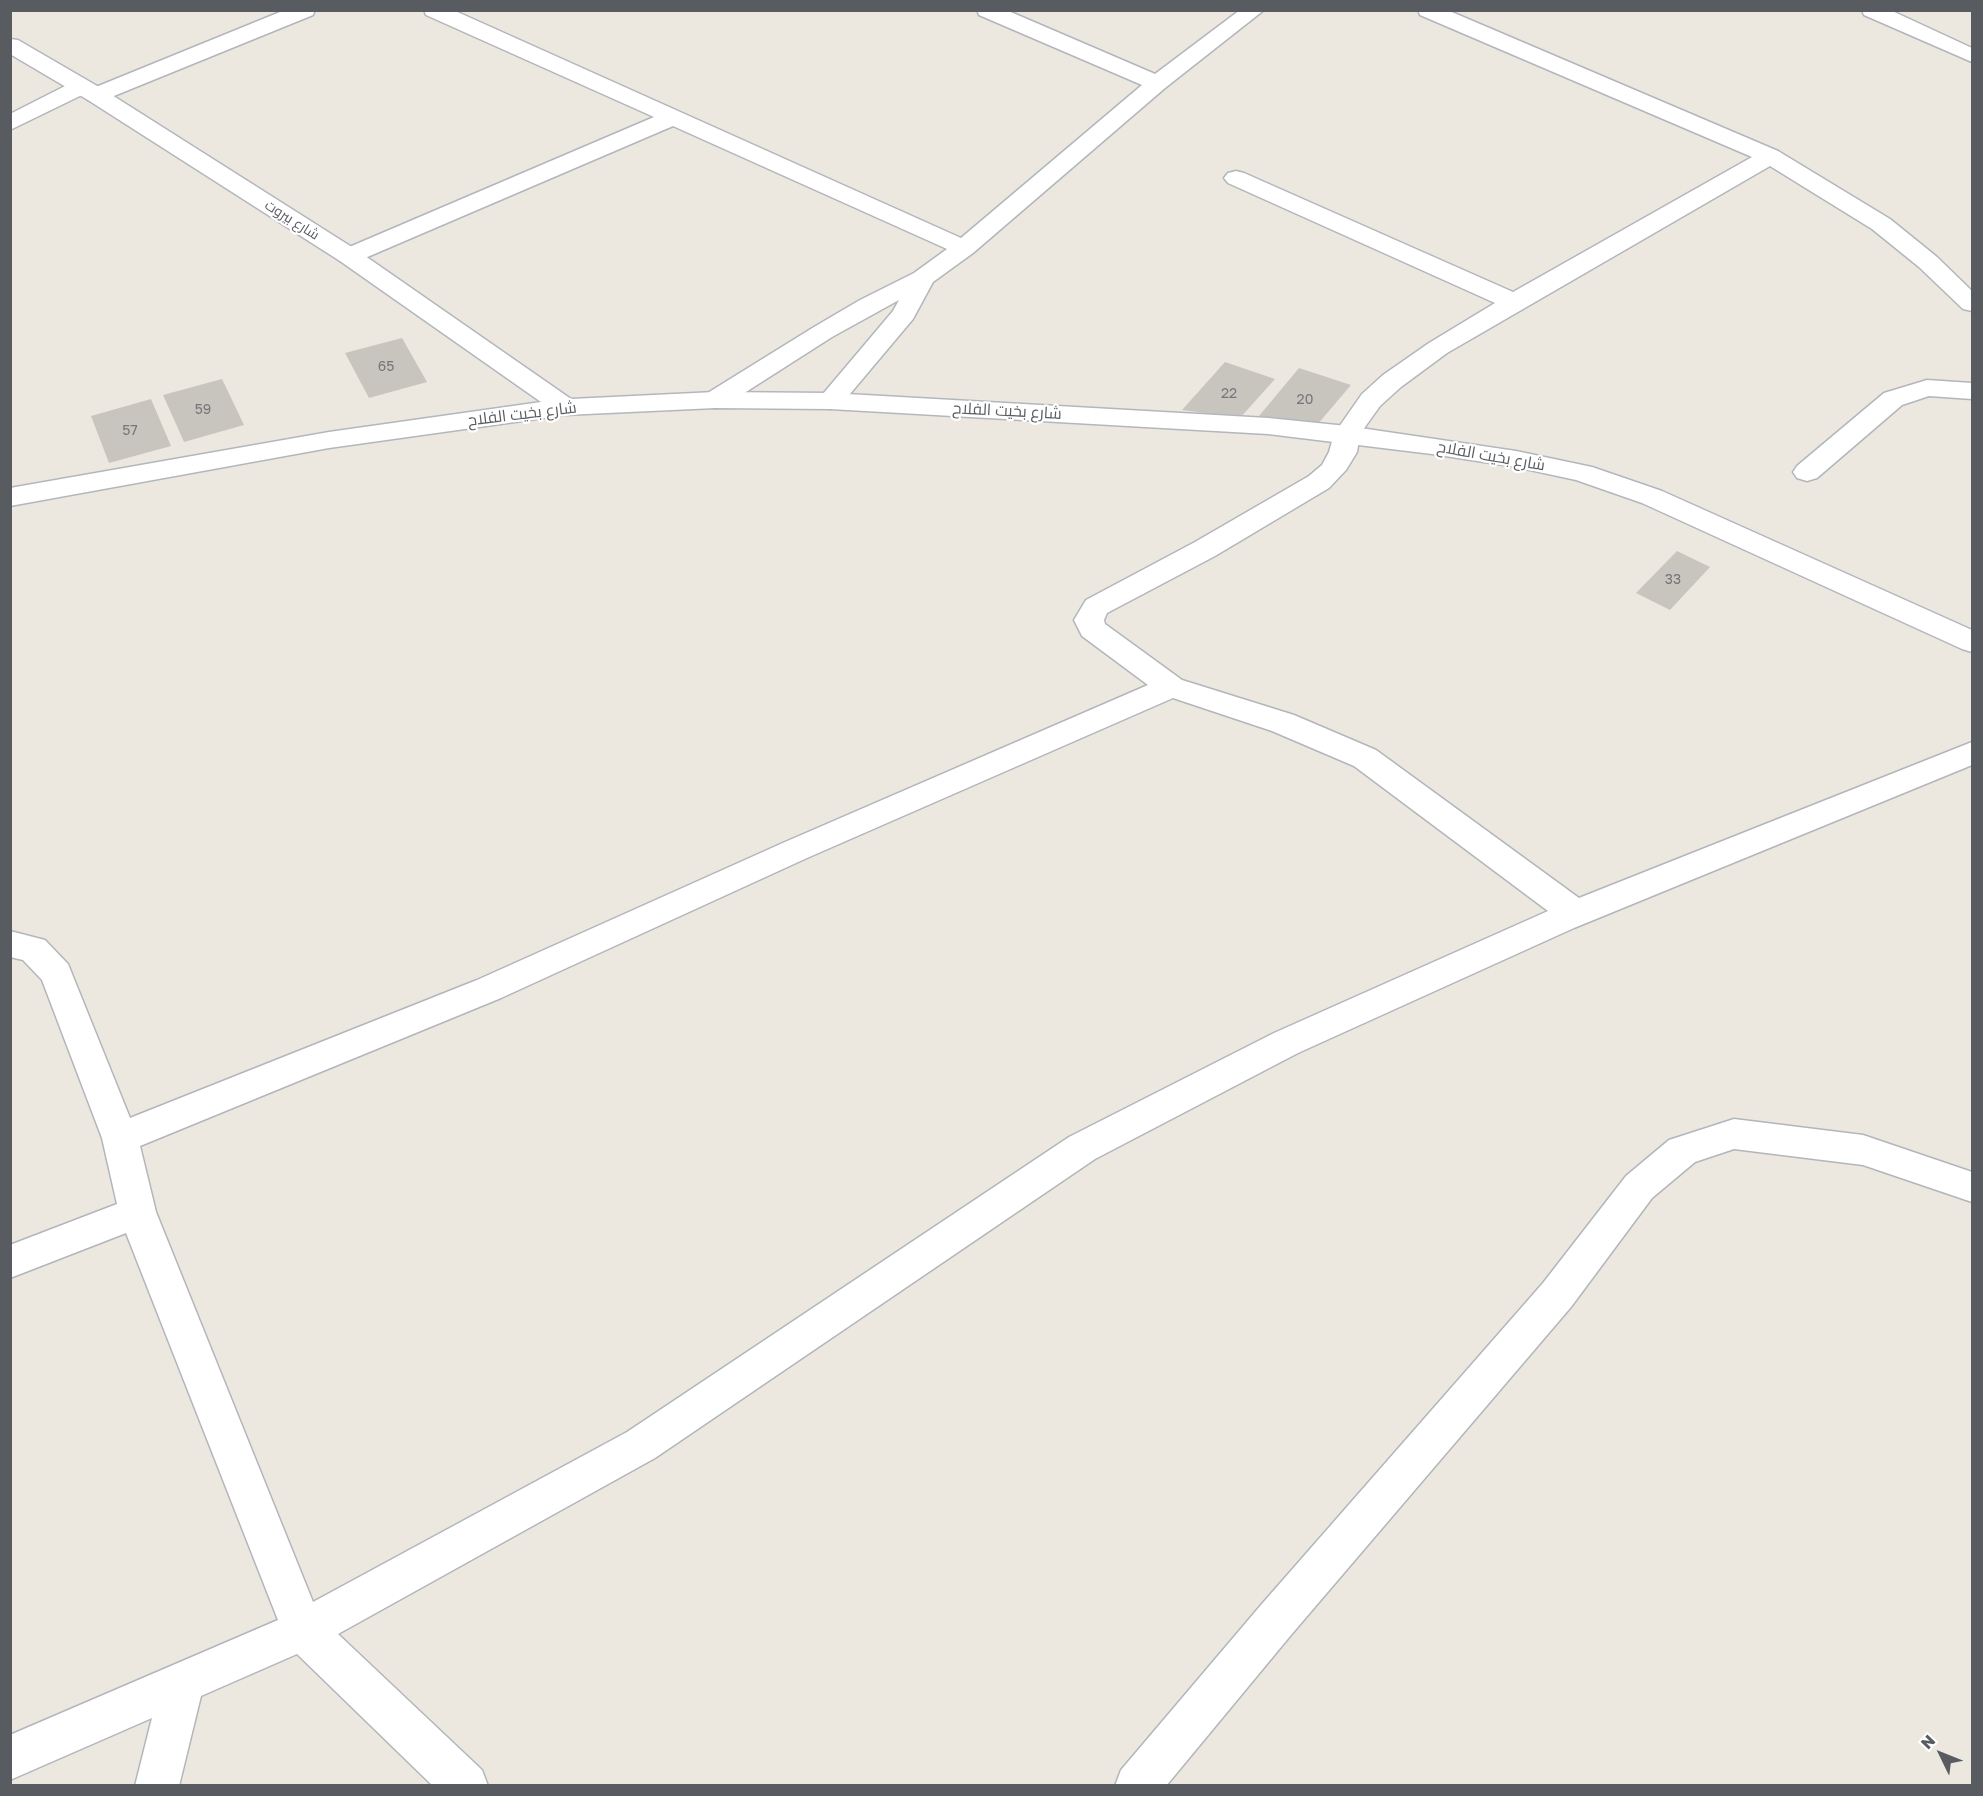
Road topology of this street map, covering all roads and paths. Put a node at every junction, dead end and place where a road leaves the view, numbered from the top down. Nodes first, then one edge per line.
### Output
1 (305, 10) edge
2 (435, 10) edge
3 (987, 10) edge
4 (1254, 10) edge
5 (1428, 10) edge
6 (1872, 10) edge
7 (10, 45) edge
8 (1972, 56) edge
9 (1157, 83) junction
10 (88, 91) junction
11 (671, 118) junction
12 (10, 123) edge
13 (1770, 156) junction
14 (1236, 178) dead end
15 (964, 248) junction
16 (349, 256) junction
17 (923, 278) junction
18 (1514, 302) junction
19 (1972, 304) edge
20 (1972, 391) edge
21 (715, 400) junction
22 (830, 401) junction
23 (565, 407) junction
24 (1347, 434) junction
25 (1807, 472) dead end
26 (10, 497) edge
27 (1972, 642) edge
28 (1171, 687) junction
29 (1972, 753) edge
30 (1575, 913) junction
31 (10, 944) edge
32 (120, 1138) junction
33 (1972, 1187) edge
34 (137, 1212) junction
35 (10, 1262) edge
36 (303, 1630) junction
37 (182, 1684) junction
38 (10, 1758) edge
39 (157, 1785) edge
40 (466, 1785) edge
41 (1137, 1785) edge

1 - 10 street
2 - 11 street
3 - 9 street
4 - 9 street
5 - 13 street
6 - 8 street
7 - 10 street, شارع بيروت
9 - 15 street
10 - 12 street
10 - 16 street, شارع بيروت
11 - 15 street
11 - 16 street
13 - 18 street
13 - 19 street
14 - 18 street
15 - 17 street
16 - 23 street, شارع بيروت
17 - 21 street
17 - 22 street
18 - 24 street
20 - 25 street
21 - 22 street, شارع بخيت الفلاح
21 - 23 street, شارع بخيت الفلاح
22 - 24 street, شارع بخيت الفلاح
23 - 26 street, شارع بخيت الفلاح
24 - 27 street, شارع بخيت الفلاح
24 - 28 street
28 - 30 street
28 - 32 street
29 - 30 street
30 - 36 street
31 - 32 street
32 - 34 street
33 - 41 street
34 - 35 street
34 - 36 street
36 - 37 street
36 - 40 street
37 - 38 street
37 - 39 street

